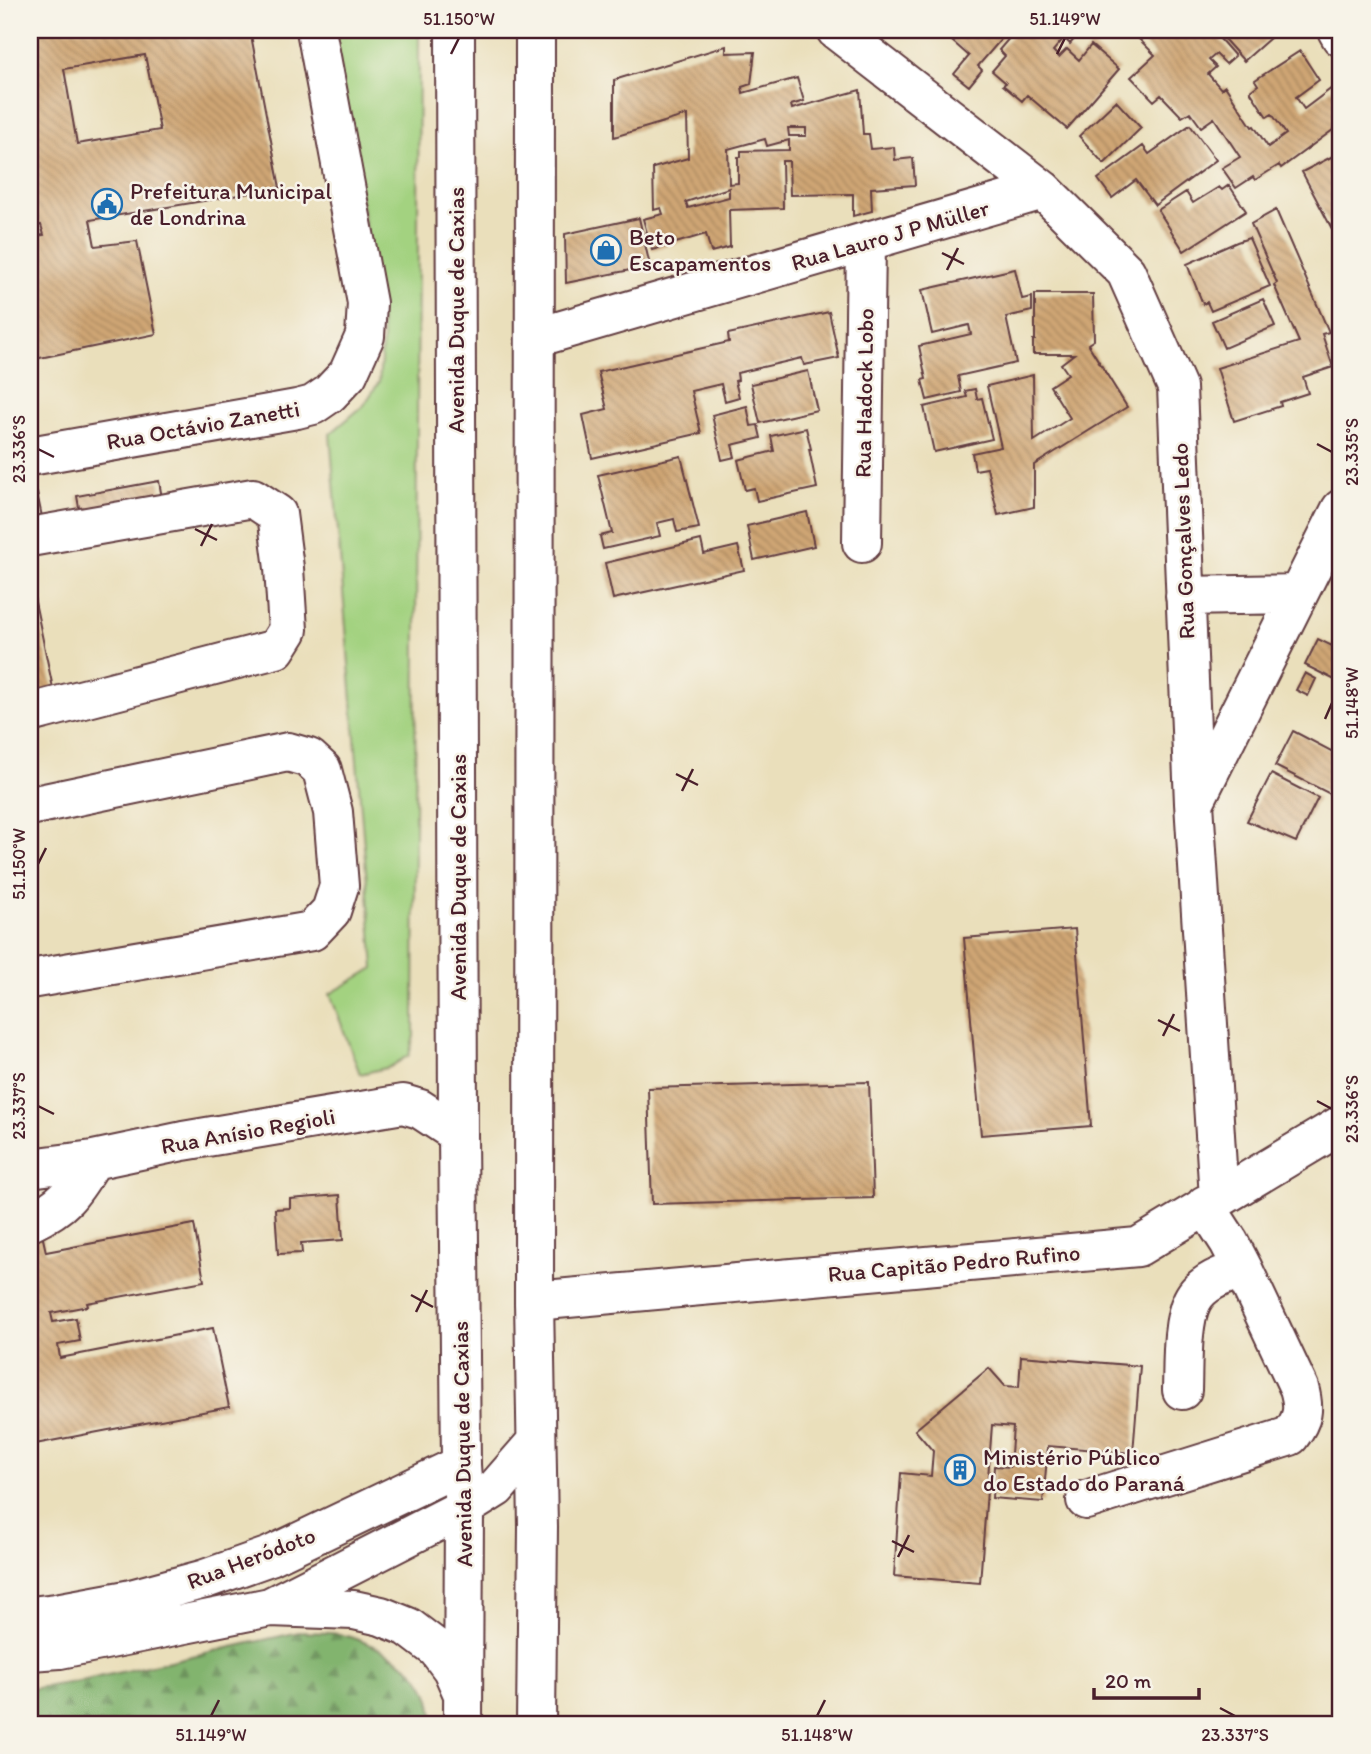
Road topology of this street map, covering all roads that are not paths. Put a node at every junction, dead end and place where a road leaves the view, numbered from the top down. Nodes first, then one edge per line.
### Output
1 (316, 30) edge
2 (455, 30) edge
3 (535, 30) edge
4 (836, 30) edge
5 (1337, 30) edge
6 (1341, 37) edge
7 (1043, 190) junction
8 (866, 242) junction
9 (535, 338) junction
10 (30, 456) edge
11 (1341, 509) edge
12 (30, 537) edge
13 (862, 543) dead end
14 (1298, 594) junction
15 (1185, 596) junction
16 (30, 713) edge
17 (1194, 803) junction
18 (30, 806) edge
19 (30, 979) edge
20 (1341, 1125) edge
21 (458, 1134) junction
22 (93, 1160) junction
23 (30, 1168) edge
24 (1212, 1202) junction
25 (30, 1222) edge
26 (1243, 1269) junction
27 (534, 1301) junction
28 (1182, 1390) dead end
29 (536, 1442) junction
30 (461, 1465) junction
31 (496, 1488) junction
32 (1086, 1500) dead end
33 (464, 1508) junction
34 (538, 1527) junction
35 (270, 1607) junction
36 (30, 1616) edge
37 (30, 1651) edge
38 (463, 1710) edge
39 (536, 1724) edge

1 - 10 main road, Rua Octávio Zanetti
2 - 21 main road, Avenida Duque de Caxias
3 - 9 main road
4 - 7 main road, Rua Gonçalves Ledo
5 - 6 main road
7 - 8 main road, Rua Lauro J P Müller
7 - 15 main road, Rua Gonçalves Ledo
8 - 9 main road, Rua Lauro J P Müller
8 - 13 main road, Rua Hadock Lobo
9 - 27 main road
11 - 14 main road
12 - 16 main road
14 - 15 main road
14 - 17 main road
15 - 17 main road, Rua Gonçalves Ledo
17 - 24 main road, Rua Gonçalves Ledo
18 - 19 main road
20 - 24 main road, Rua Capitão Pedro Rufino
21 - 22 main road, Rua Anísio Regioli
21 - 30 main road, Avenida Duque de Caxias
22 - 23 main road, Rua Anísio Regioli
22 - 25 main road
24 - 26 main road
24 - 27 main road, Rua Capitão Pedro Rufino
26 - 28 main road
26 - 32 main road
27 - 29 main road
29 - 31 main road
29 - 34 main road
30 - 31 main road
30 - 33 main road, Avenida Duque de Caxias
30 - 36 main road, Rua Heródoto
31 - 33 main road
31 - 34 main road
33 - 35 main road
33 - 38 main road, Avenida Duque de Caxias
34 - 39 main road
35 - 37 main road, Rua Heródoto
35 - 38 main road

